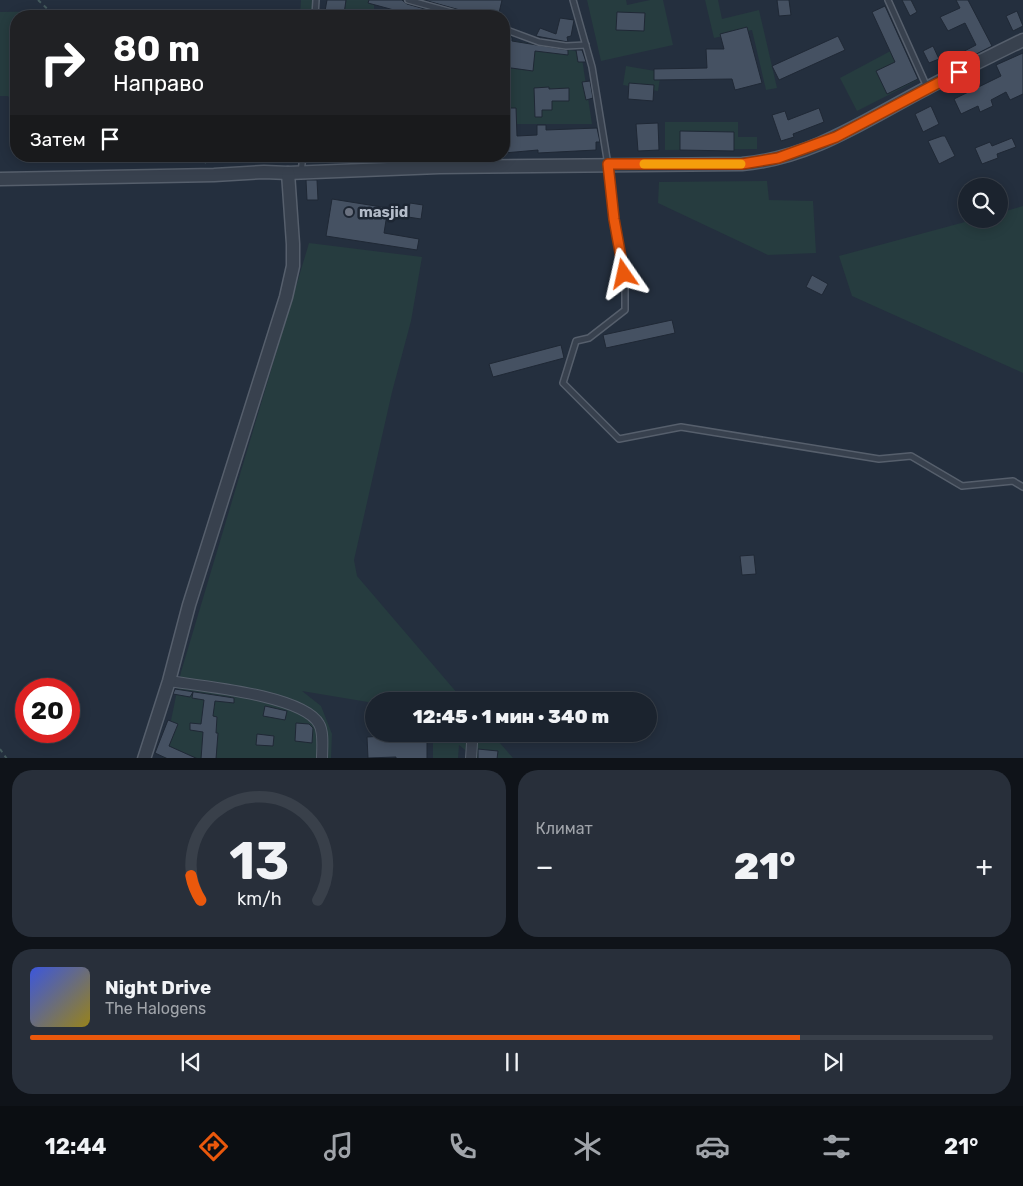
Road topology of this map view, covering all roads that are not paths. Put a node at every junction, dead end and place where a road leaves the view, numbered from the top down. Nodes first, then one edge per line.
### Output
1 (408, 0) edge
2 (572, 0) edge
3 (888, 0) edge
4 (444, 10) edge
5 (510, 31) edge
6 (1023, 40) edge
7 (586, 45) junction
8 (927, 88) junction
9 (302, 162) edge
10 (608, 164) junction
11 (301, 172) junction
12 (288, 173) junction
13 (0, 179) edge
14 (1023, 487) edge
15 (169, 681) junction
16 (472, 743) dead end
17 (144, 758) edge
18 (322, 758) edge
19 (471, 758) edge

1 - 4 lane
2 - 7 lane
3 - 8 lane
5 - 7 lane
6 - 8 street
7 - 10 lane
8 - 10 street
9 - 11 lane
10 - 11 street
10 - 14 lane
11 - 12 street
12 - 13 street
12 - 15 street
15 - 17 street
15 - 18 street
16 - 19 street

